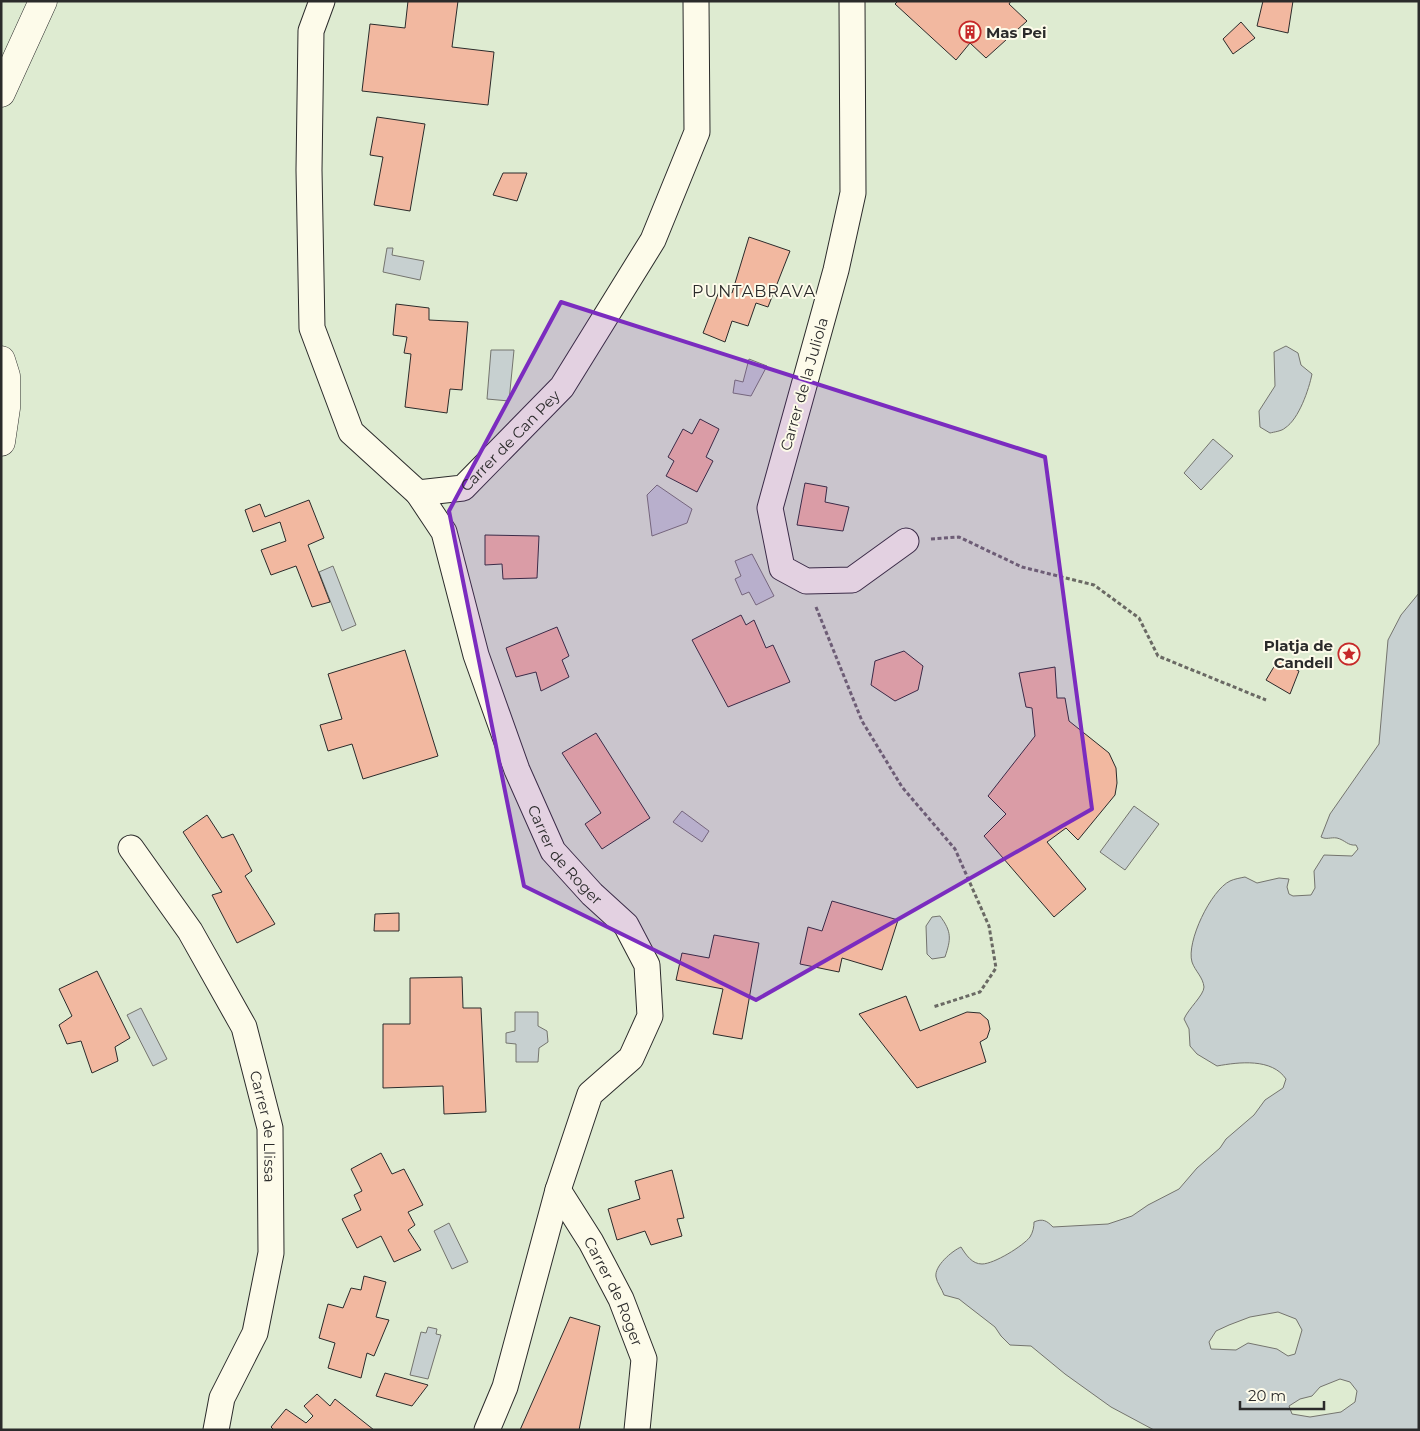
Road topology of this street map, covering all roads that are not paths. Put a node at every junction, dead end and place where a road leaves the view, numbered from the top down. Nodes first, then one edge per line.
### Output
1 (43, 1) edge
2 (322, 1) edge
3 (696, 1) edge
4 (852, 1) edge
5 (1, 93) edge
6 (1, 360) edge
7 (1, 442) edge
8 (418, 494) junction
9 (906, 541) road end
10 (130, 848) dead end
11 (558, 1190) junction
12 (216, 1430) edge
13 (487, 1430) edge
14 (637, 1430) edge

1 - 5 main road
2 - 8 street
3 - 8 street, Carrer de Can Pey
4 - 9 street, Carrer de la Juliola
6 - 7 main road
8 - 11 street, Carrer de Roger
10 - 12 street, Carrer de Llissa
11 - 13 street, Carrer de Roger
11 - 14 street, Carrer de Roger

